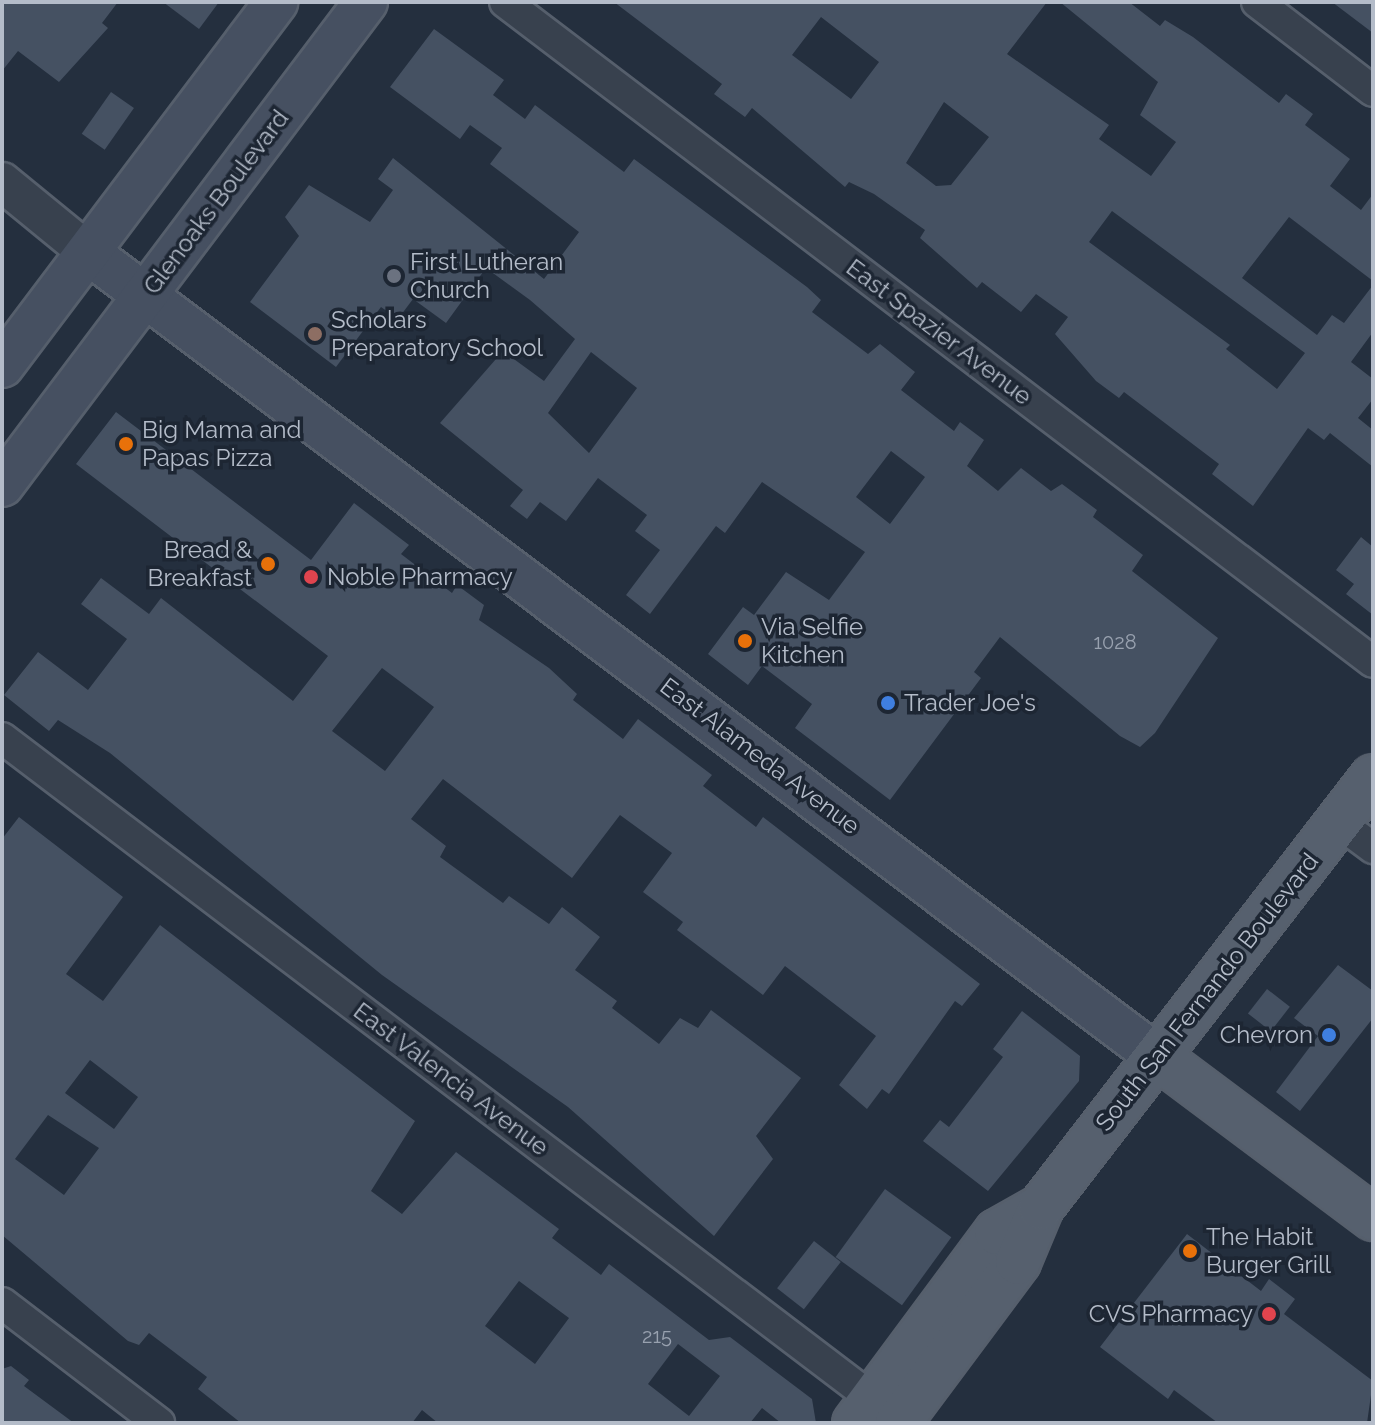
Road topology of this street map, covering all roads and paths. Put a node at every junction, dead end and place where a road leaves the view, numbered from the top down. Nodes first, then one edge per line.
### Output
1 (276, 2) edge
2 (366, 2) edge
3 (505, 2) edge
4 (1257, 2) edge
5 (1373, 91) edge
6 (2, 182) edge
7 (90, 254) junction
8 (147, 294) junction
9 (2, 366) edge
10 (2, 485) edge
11 (1373, 662) edge
12 (2, 738) edge
13 (1373, 777) edge
14 (1338, 822) junction
15 (1373, 848) edge
16 (1158, 1057) junction
17 (1373, 1218) edge
18 (2, 1303) edge
19 (881, 1416) edge
20 (159, 1423) edge

1 - 7 main road
2 - 8 main road, Glenoaks Boulevard
3 - 11 street, East Spazier Avenue
4 - 5 street
6 - 7 street
7 - 8 main road, East Alameda Avenue
7 - 9 main road
8 - 10 main road, Glenoaks Boulevard
8 - 16 main road, East Alameda Avenue
12 - 19 street, East Valencia Avenue
13 - 14 main road, South San Fernando Boulevard
14 - 15 street
14 - 16 main road, South San Fernando Boulevard
16 - 17 main road, East Alameda Avenue
16 - 19 main road, South San Fernando Boulevard
18 - 20 street

